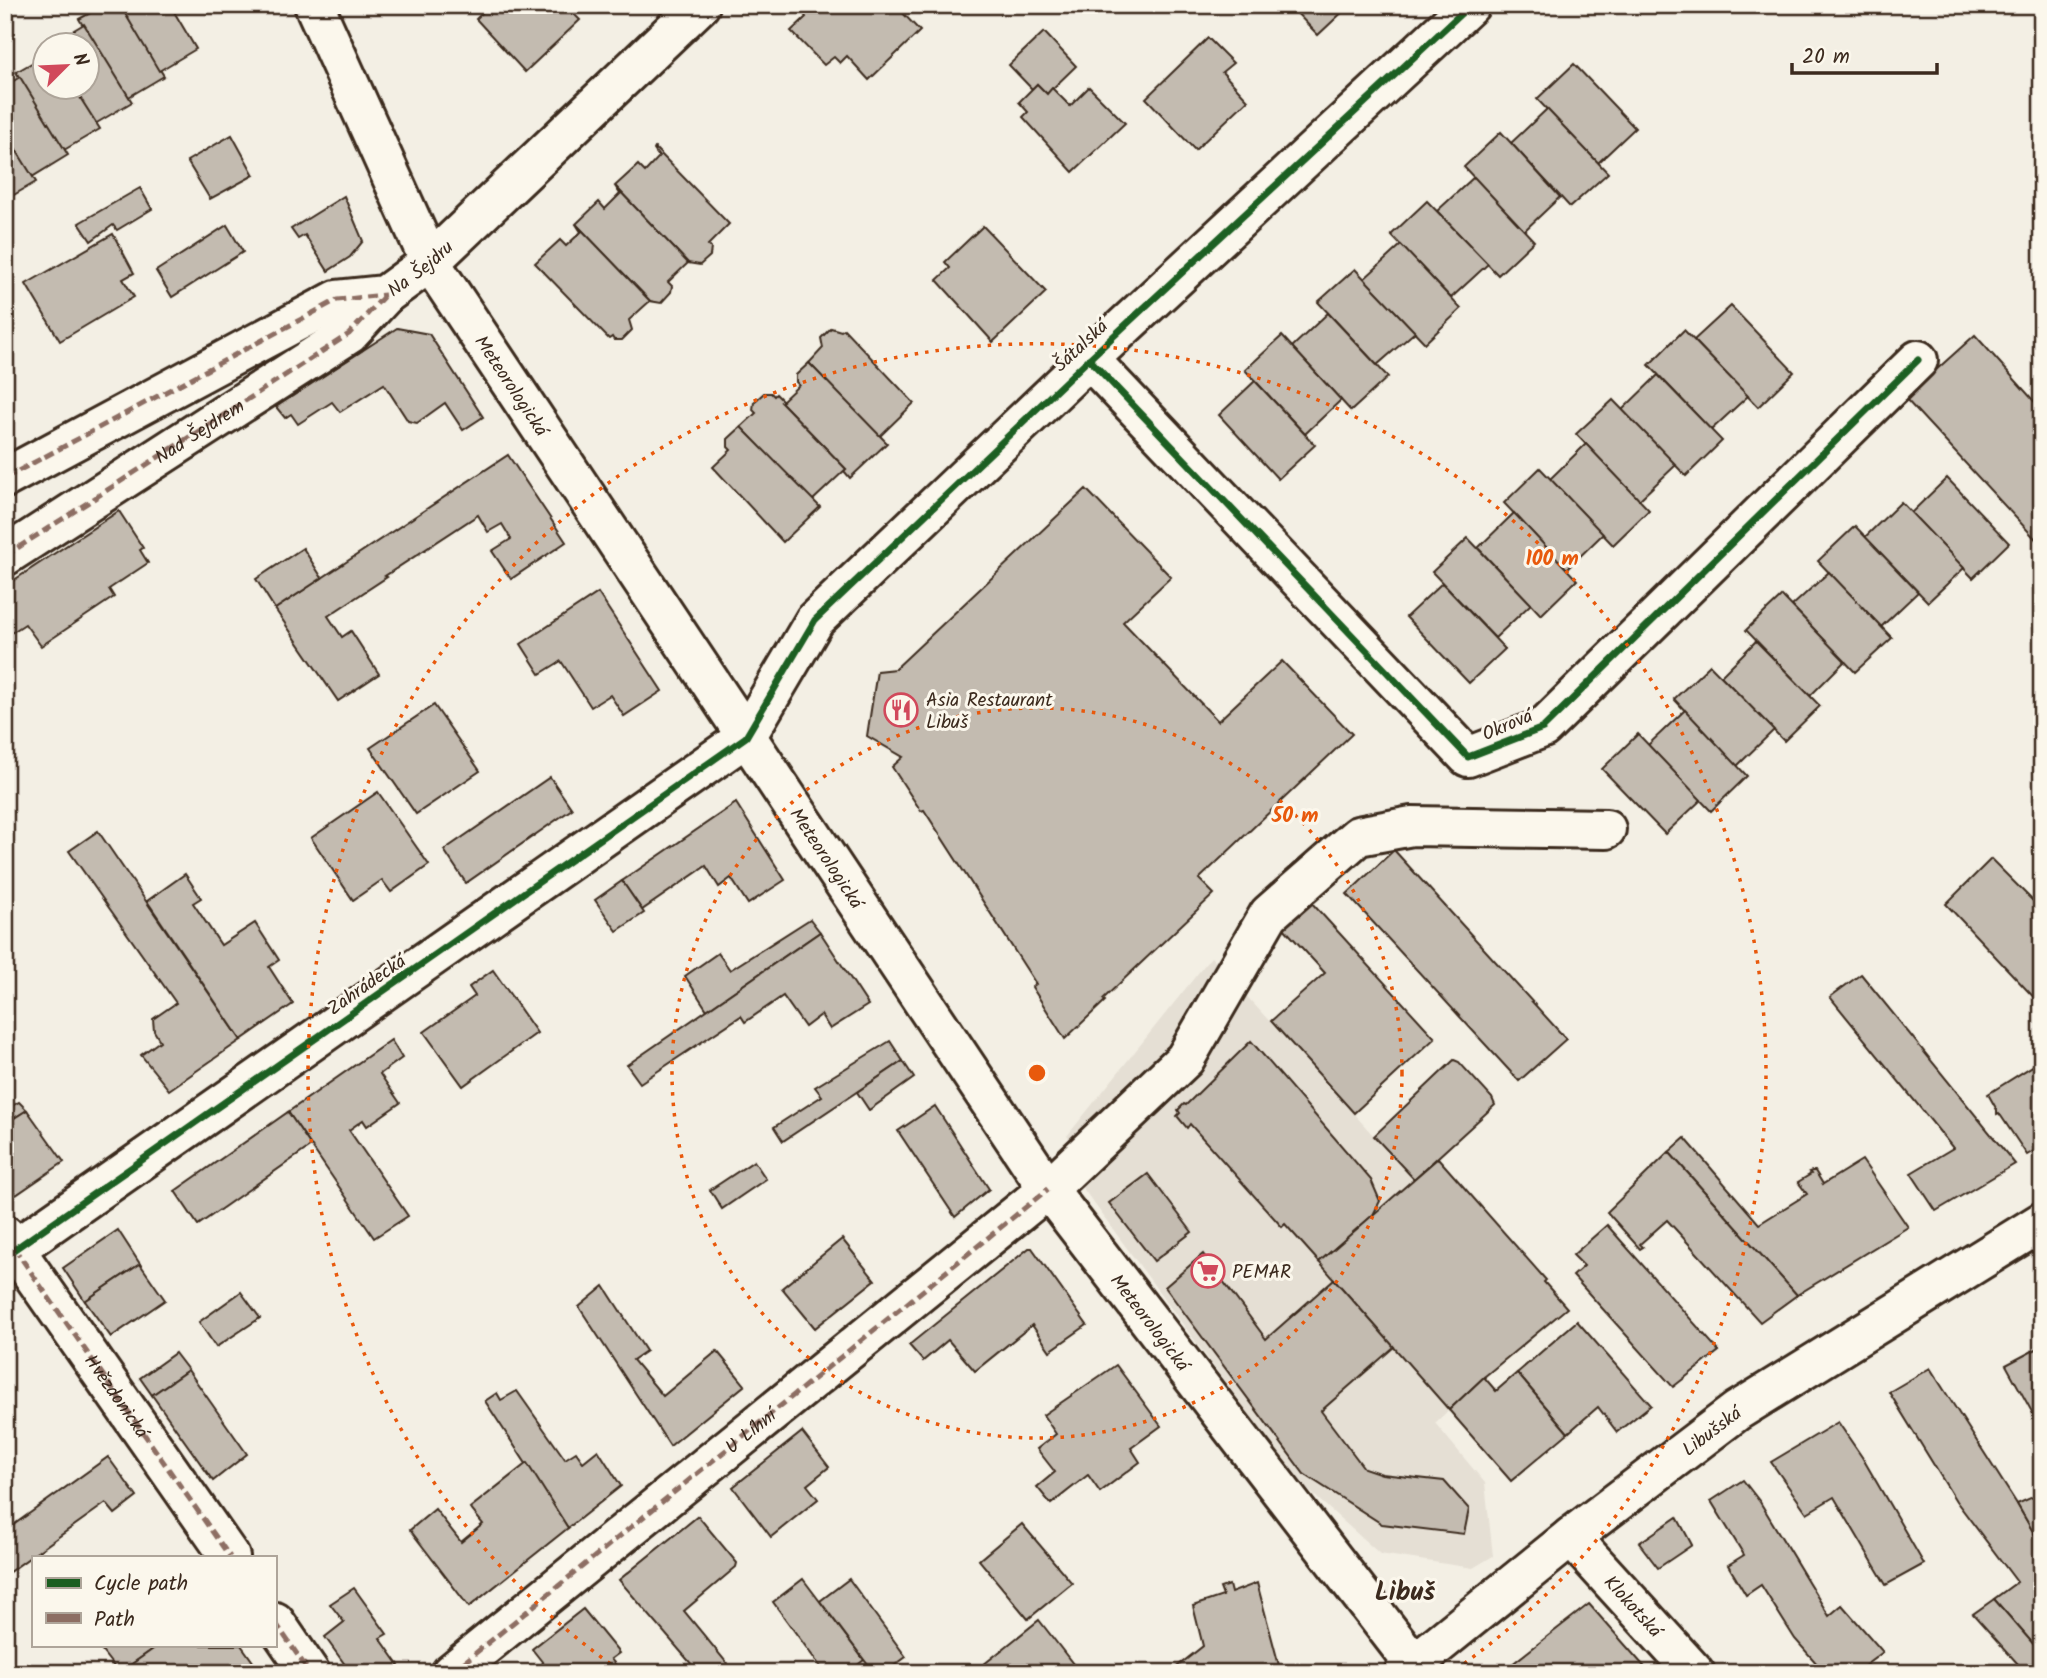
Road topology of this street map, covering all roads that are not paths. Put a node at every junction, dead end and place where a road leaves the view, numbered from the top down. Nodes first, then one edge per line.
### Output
1 (314, 5) edge
2 (700, 5) edge
3 (1471, 5) edge
4 (430, 262) junction
5 (385, 295) junction
6 (1088, 359) junction
7 (1918, 360) dead end
8 (5, 478) edge
9 (5, 556) edge
10 (746, 737) junction
11 (1606, 829) dead end
12 (1048, 1189) junction
13 (2042, 1222) edge
14 (9, 1247) edge
15 (1571, 1537) junction
16 (229, 1556) edge
17 (276, 1623) edge
18 (1409, 1669) edge
19 (310, 1673) edge
20 (451, 1673) edge
21 (1695, 1673) edge

1 - 4 street, Meteorologická
2 - 4 street, Na Šejdru
3 - 6 street, Šátalská
4 - 5 street, Na Šejdru
4 - 10 street, Meteorologická
5 - 8 street, Na Šejdru
5 - 9 street, Nad Šejdrem
6 - 7 street, Okrová
6 - 10 street, Šátalská
10 - 12 street, Meteorologická
10 - 14 street, Zahrádecká
11 - 12 street, U Líhní
12 - 18 street, Meteorologická
12 - 20 street, U Líhní
13 - 15 street, Libušská
14 - 16 street, Hvězdonická
15 - 18 street, Libušská
15 - 21 street, Klokotská
17 - 19 street

